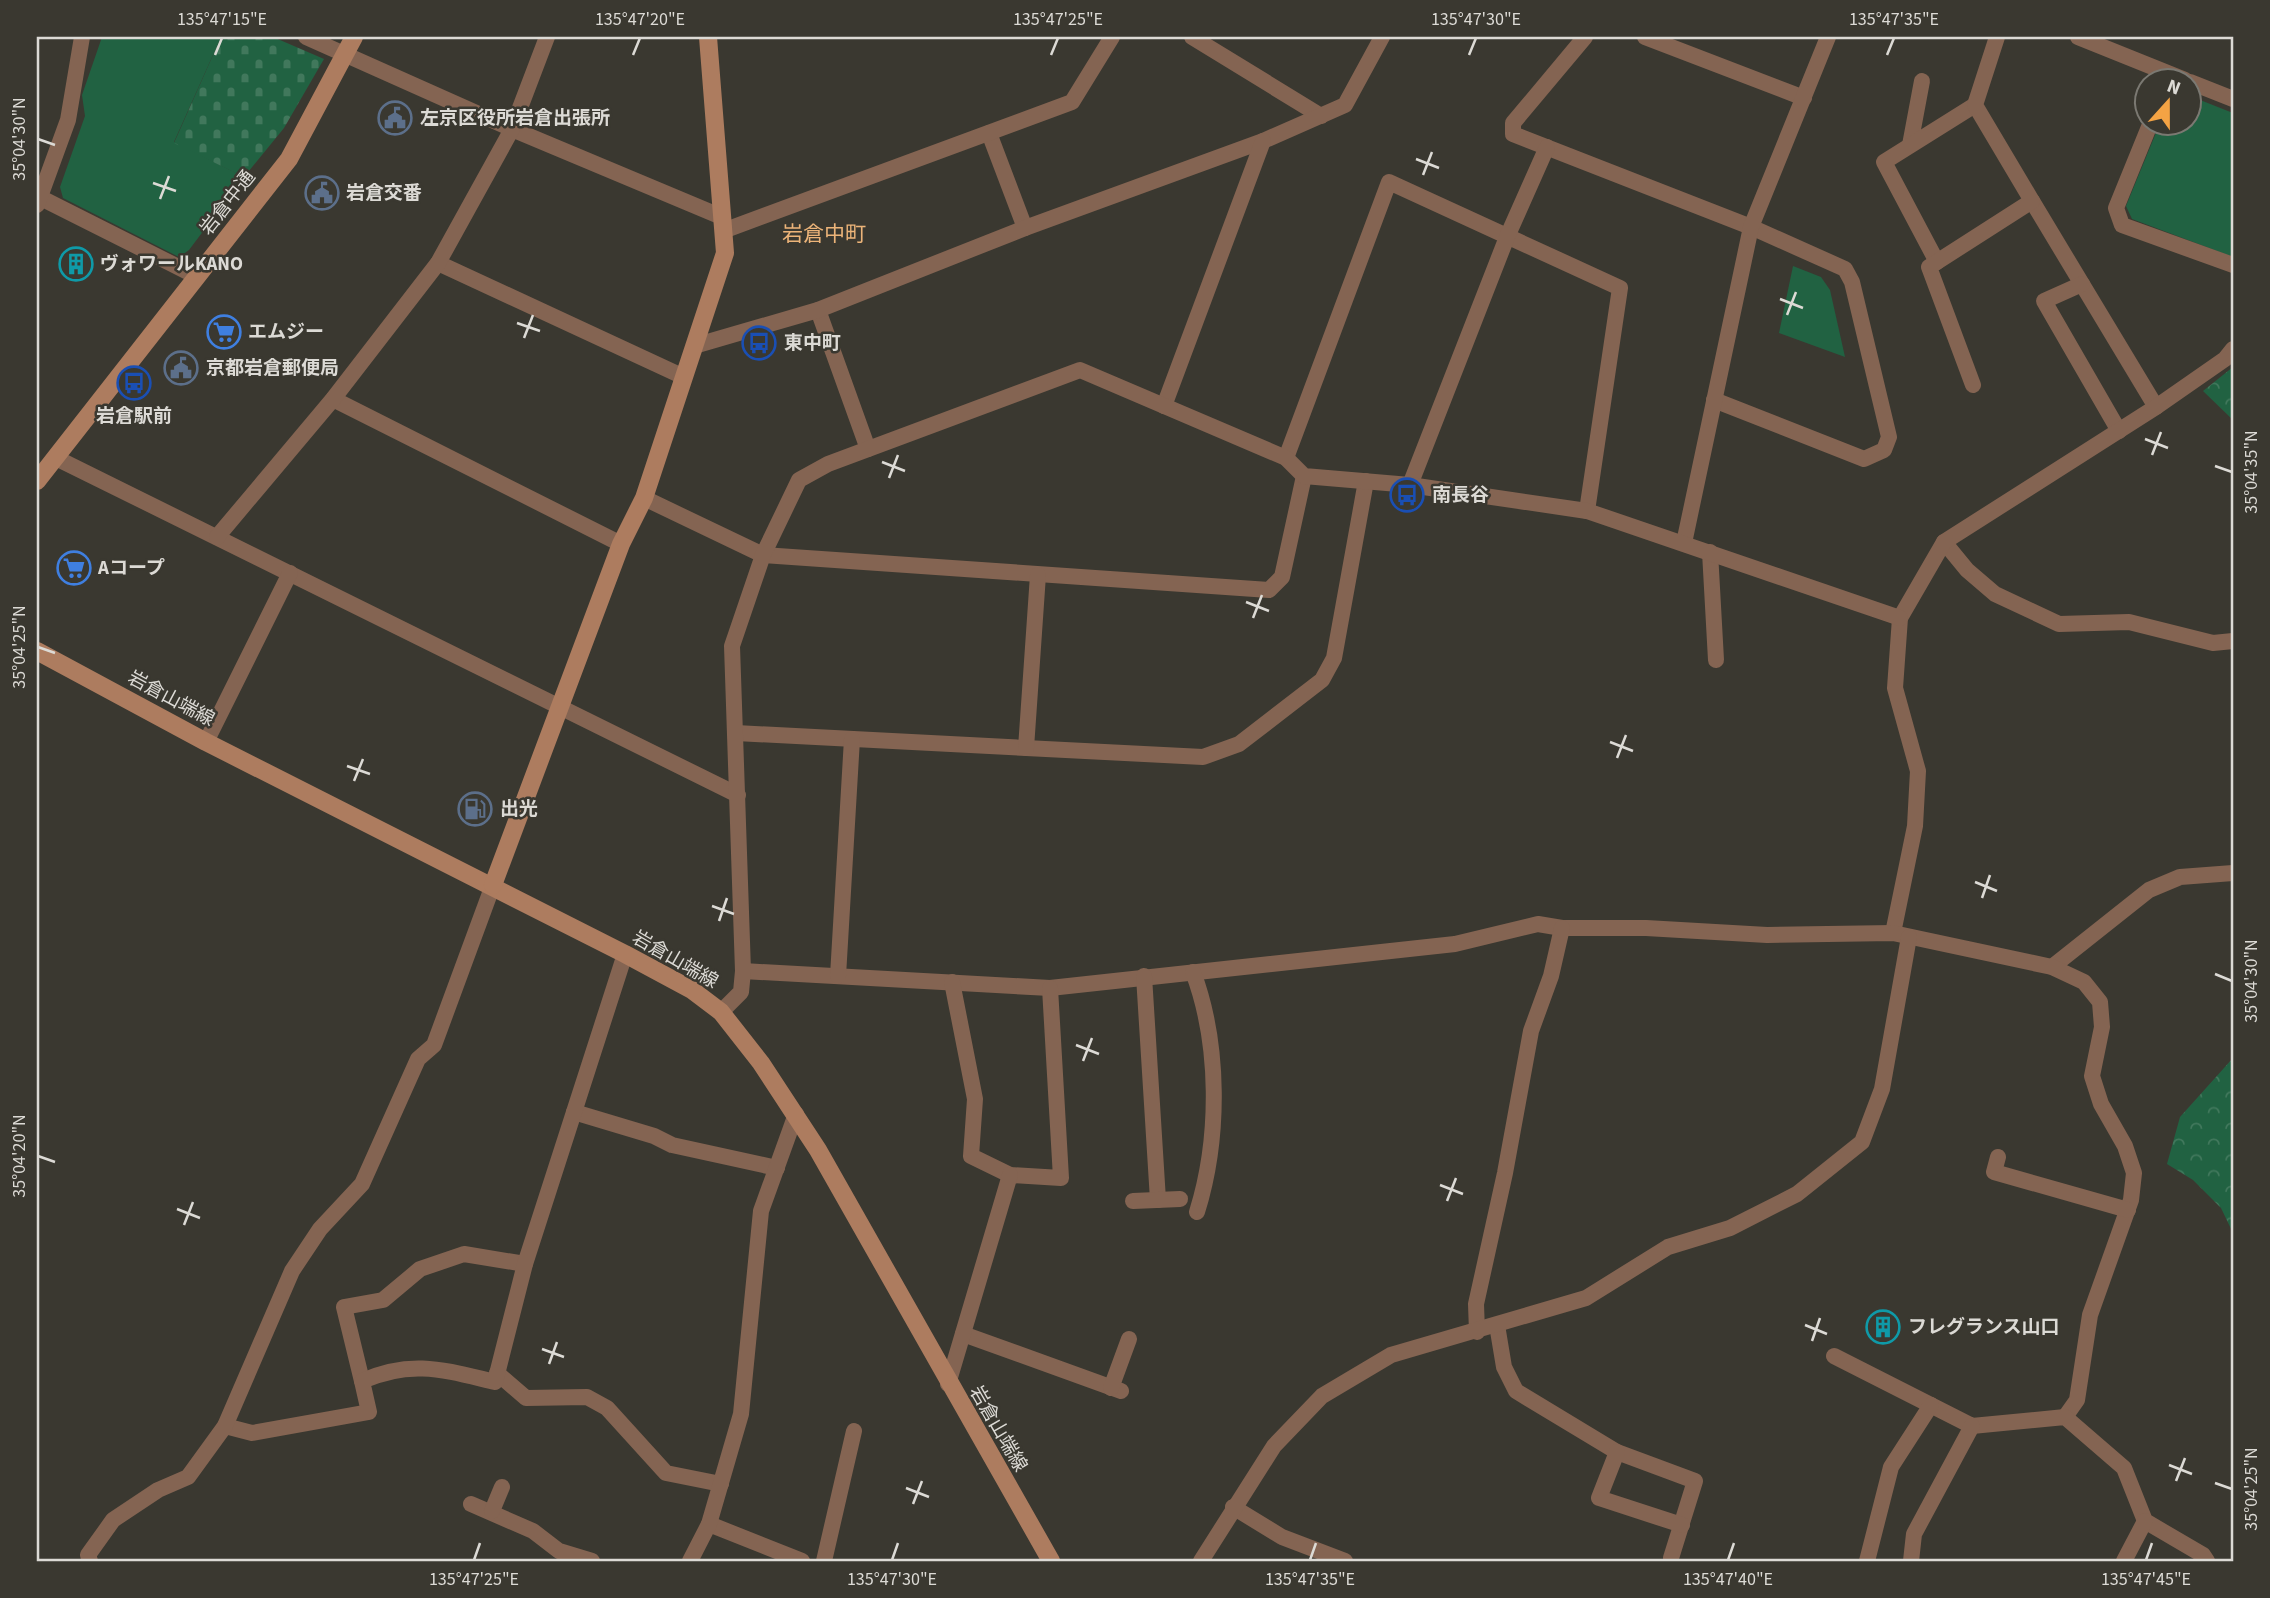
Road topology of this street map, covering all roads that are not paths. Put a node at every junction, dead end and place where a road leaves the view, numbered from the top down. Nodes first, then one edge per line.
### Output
1 (82, 37) edge
2 (306, 37) edge
3 (354, 37) edge
4 (547, 37) edge
5 (708, 37) edge
6 (1112, 37) edge
7 (1192, 37) edge
8 (1382, 37) edge
9 (1585, 37) edge
10 (1645, 37) edge
11 (1828, 37) edge
12 (1997, 37) edge
13 (2078, 37) edge
14 (346, 55) junction
15 (2147, 66) edge
16 (1922, 81) dead end
17 (2204, 88) edge
18 (1804, 98) junction
19 (2233, 99) edge
20 (1975, 105) junction
21 (1321, 116) junction
22 (512, 129) junction
23 (989, 133) junction
24 (2145, 136) edge
25 (1263, 141) junction
26 (1910, 145) junction
27 (1547, 147) junction
28 (2032, 201) junction
29 (39, 202) edge
30 (722, 224) junction
31 (1751, 227) junction
32 (1025, 228) junction
33 (1507, 237) junction
34 (438, 262) junction
35 (1937, 262) junction
36 (2233, 265) edge
37 (196, 276) junction
38 (2082, 284) junction
39 (818, 310) junction
40 (694, 346) junction
41 (2233, 349) edge
42 (684, 377) junction
43 (1973, 385) dead end
44 (333, 399) junction
45 (1714, 400) junction
46 (1164, 406) junction
47 (2156, 407) junction
48 (2119, 431) junction
49 (868, 449) junction
50 (56, 458) junction
51 (1286, 458) junction
52 (1304, 476) junction
53 (37, 481) edge
54 (1366, 481) junction
55 (1410, 485) junction
56 (644, 498) junction
57 (1587, 511) junction
58 (217, 537) junction
59 (1944, 542) junction
60 (1684, 543) junction
61 (621, 544) junction
62 (1710, 552) junction
63 (763, 555) junction
64 (290, 573) junction
65 (1038, 575) junction
66 (1900, 618) junction
67 (2233, 641) edge
68 (37, 651) edge
69 (1716, 660) dead end
70 (560, 705) junction
71 (736, 733) junction
72 (852, 739) junction
73 (205, 742) junction
74 (1026, 748) junction
75 (738, 795) junction
76 (2233, 873) edge
77 (493, 885) junction
78 (1562, 928) junction
79 (1901, 935) junction
80 (625, 954) junction
81 (2052, 967) junction
82 (743, 971) junction
83 (1193, 972) junction
84 (838, 976) junction
85 (1144, 976) junction
86 (952, 982) junction
87 (1050, 988) junction
88 (721, 1012) junction
89 (574, 1112) junction
90 (796, 1114) junction
91 (1998, 1157) dead end
92 (777, 1168) junction
93 (1010, 1175) junction
94 (1180, 1199) dead end
95 (1158, 1200) junction
96 (1133, 1201) dead end
97 (2128, 1210) junction
98 (1197, 1212) dead end
99 (525, 1264) junction
100 (1497, 1325) junction
101 (1477, 1332) junction
102 (963, 1335) junction
103 (1129, 1339) dead end
104 (1834, 1356) dead end
105 (497, 1373) junction
106 (362, 1381) junction
107 (948, 1384) junction
108 (1931, 1405) junction
109 (2066, 1417) junction
110 (225, 1426) junction
111 (1972, 1426) junction
112 (854, 1431) dead end
113 (1617, 1452) junction
114 (721, 1484) junction
115 (502, 1487) dead end
116 (471, 1504) dead end
117 (1233, 1507) junction
118 (492, 1511) junction
119 (2145, 1521) junction
120 (709, 1524) junction
121 (1682, 1525) junction
122 (1671, 1558) dead end
123 (90, 1561) edge
124 (592, 1561) edge
125 (690, 1561) edge
126 (802, 1561) edge
127 (824, 1561) edge
128 (1051, 1561) edge
129 (1201, 1561) edge
130 (1345, 1561) edge
131 (1867, 1561) edge
132 (1911, 1561) edge
133 (2124, 1561) edge
134 (2207, 1561) edge

1 - 29 street
2 - 14 street
3 - 14 street, 岩倉中通
4 - 22 street
5 - 30 street
6 - 23 street
7 - 21 street
8 - 21 street
9 - 27 street
10 - 18 street
11 - 18 street
12 - 20 street
13 - 15 street
14 - 22 street
14 - 37 street, 岩倉中通
16 - 26 street
17 - 19 street
18 - 31 street
20 - 26 street
20 - 28 street
21 - 25 street
22 - 30 street
22 - 34 street
23 - 30 street
23 - 32 street
24 - 36 street
25 - 32 street
25 - 46 street
26 - 35 street
27 - 31 street
27 - 33 street
28 - 35 street
28 - 38 street
29 - 37 street
30 - 40 street
31 - 45 street
31 - 45 street
32 - 39 street
33 - 51 street
33 - 55 street
33 - 57 street
34 - 42 street
34 - 44 street
35 - 43 street
37 - 50 street, 岩倉中通
38 - 47 street
38 - 48 street
39 - 40 street
39 - 49 street
40 - 42 street
41 - 47 street
42 - 56 street
44 - 58 street
44 - 61 street
45 - 60 street
46 - 49 street
46 - 51 street
47 - 48 street
48 - 59 street
49 - 63 street
50 - 53 street, 岩倉中通
50 - 58 street
51 - 52 street
52 - 54 street
52 - 65 street
54 - 55 street
54 - 74 street
55 - 57 street
56 - 61 street
56 - 63 street
57 - 60 street
58 - 64 street
59 - 66 street
59 - 67 street
60 - 62 street
61 - 70 street
62 - 66 street
62 - 69 street
63 - 65 street
63 - 71 street
64 - 70 street
64 - 73 street
65 - 74 street
66 - 79 street
68 - 73 street, 岩倉山端線
70 - 75 street
70 - 77 street
71 - 72 street
71 - 75 street
72 - 74 street
72 - 84 street
73 - 77 street, 岩倉山端線
75 - 82 street
76 - 81 street
77 - 80 street, 岩倉山端線
77 - 110 street
78 - 79 street
78 - 83 street
78 - 101 street
79 - 81 street
79 - 100 street
80 - 88 street, 岩倉山端線
80 - 89 street
81 - 97 street
82 - 84 street
82 - 88 street
83 - 85 street
83 - 98 street
84 - 86 street
85 - 87 street
85 - 95 street
86 - 87 street
86 - 93 street
87 - 93 street
88 - 90 street, 岩倉山端線
89 - 92 street
89 - 99 street
90 - 92 street
90 - 107 street, 岩倉山端線
91 - 97 street
92 - 114 street
93 - 102 street
94 - 95 street
95 - 96 street
97 - 109 street
99 - 105 street
99 - 106 street
100 - 101 street
100 - 113 street
101 - 117 street
102 - 103 street
102 - 107 street
104 - 108 street
105 - 106 street
105 - 114 street
106 - 110 street
107 - 128 street, 岩倉山端線
108 - 111 street
108 - 131 street
109 - 111 street
109 - 119 street
110 - 123 street
111 - 132 street
112 - 127 street
113 - 121 street
113 - 121 street
114 - 120 street
115 - 118 street
116 - 118 street
117 - 129 street
117 - 130 street
118 - 124 street
119 - 133 street
119 - 134 street
120 - 125 street
120 - 126 street
121 - 122 street

